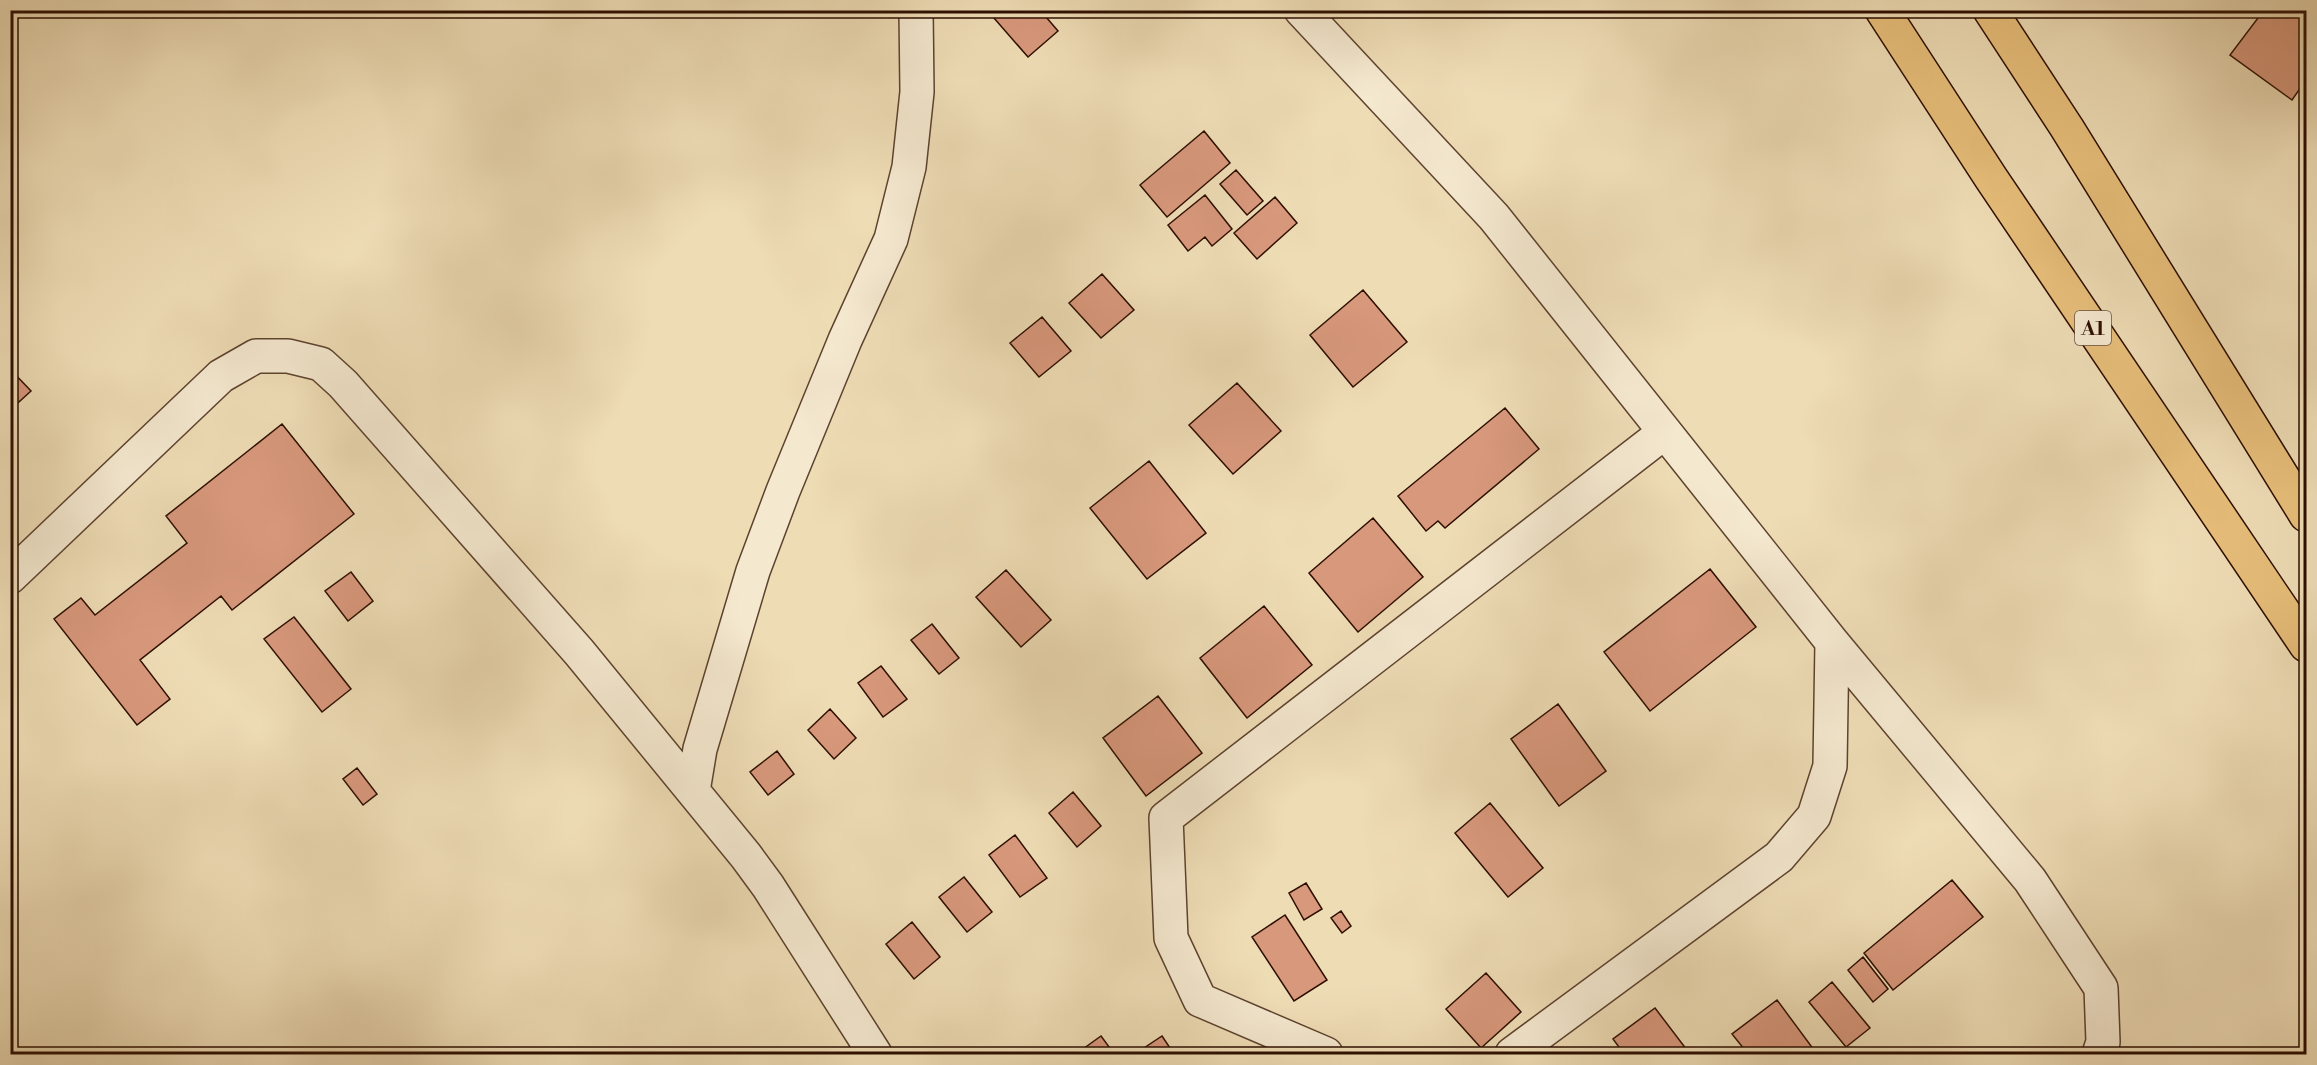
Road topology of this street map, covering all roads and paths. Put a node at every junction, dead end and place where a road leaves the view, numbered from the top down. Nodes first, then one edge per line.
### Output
1 (916, 10) edge
2 (1301, 10) edge
3 (1882, 10) edge
4 (1990, 10) edge
5 (1665, 432) junction
6 (2307, 515) edge
7 (10, 577) edge
8 (1832, 642) junction
9 (2307, 645) edge
10 (693, 791) junction
11 (2105, 1050) edge
12 (875, 1054) edge
13 (1326, 1054) edge
14 (1512, 1054) edge

1 - 10 street
2 - 5 street
3 - 9 highway, A1
4 - 6 highway
5 - 8 street
5 - 13 street
7 - 10 street
8 - 11 street
8 - 14 street
10 - 12 street

